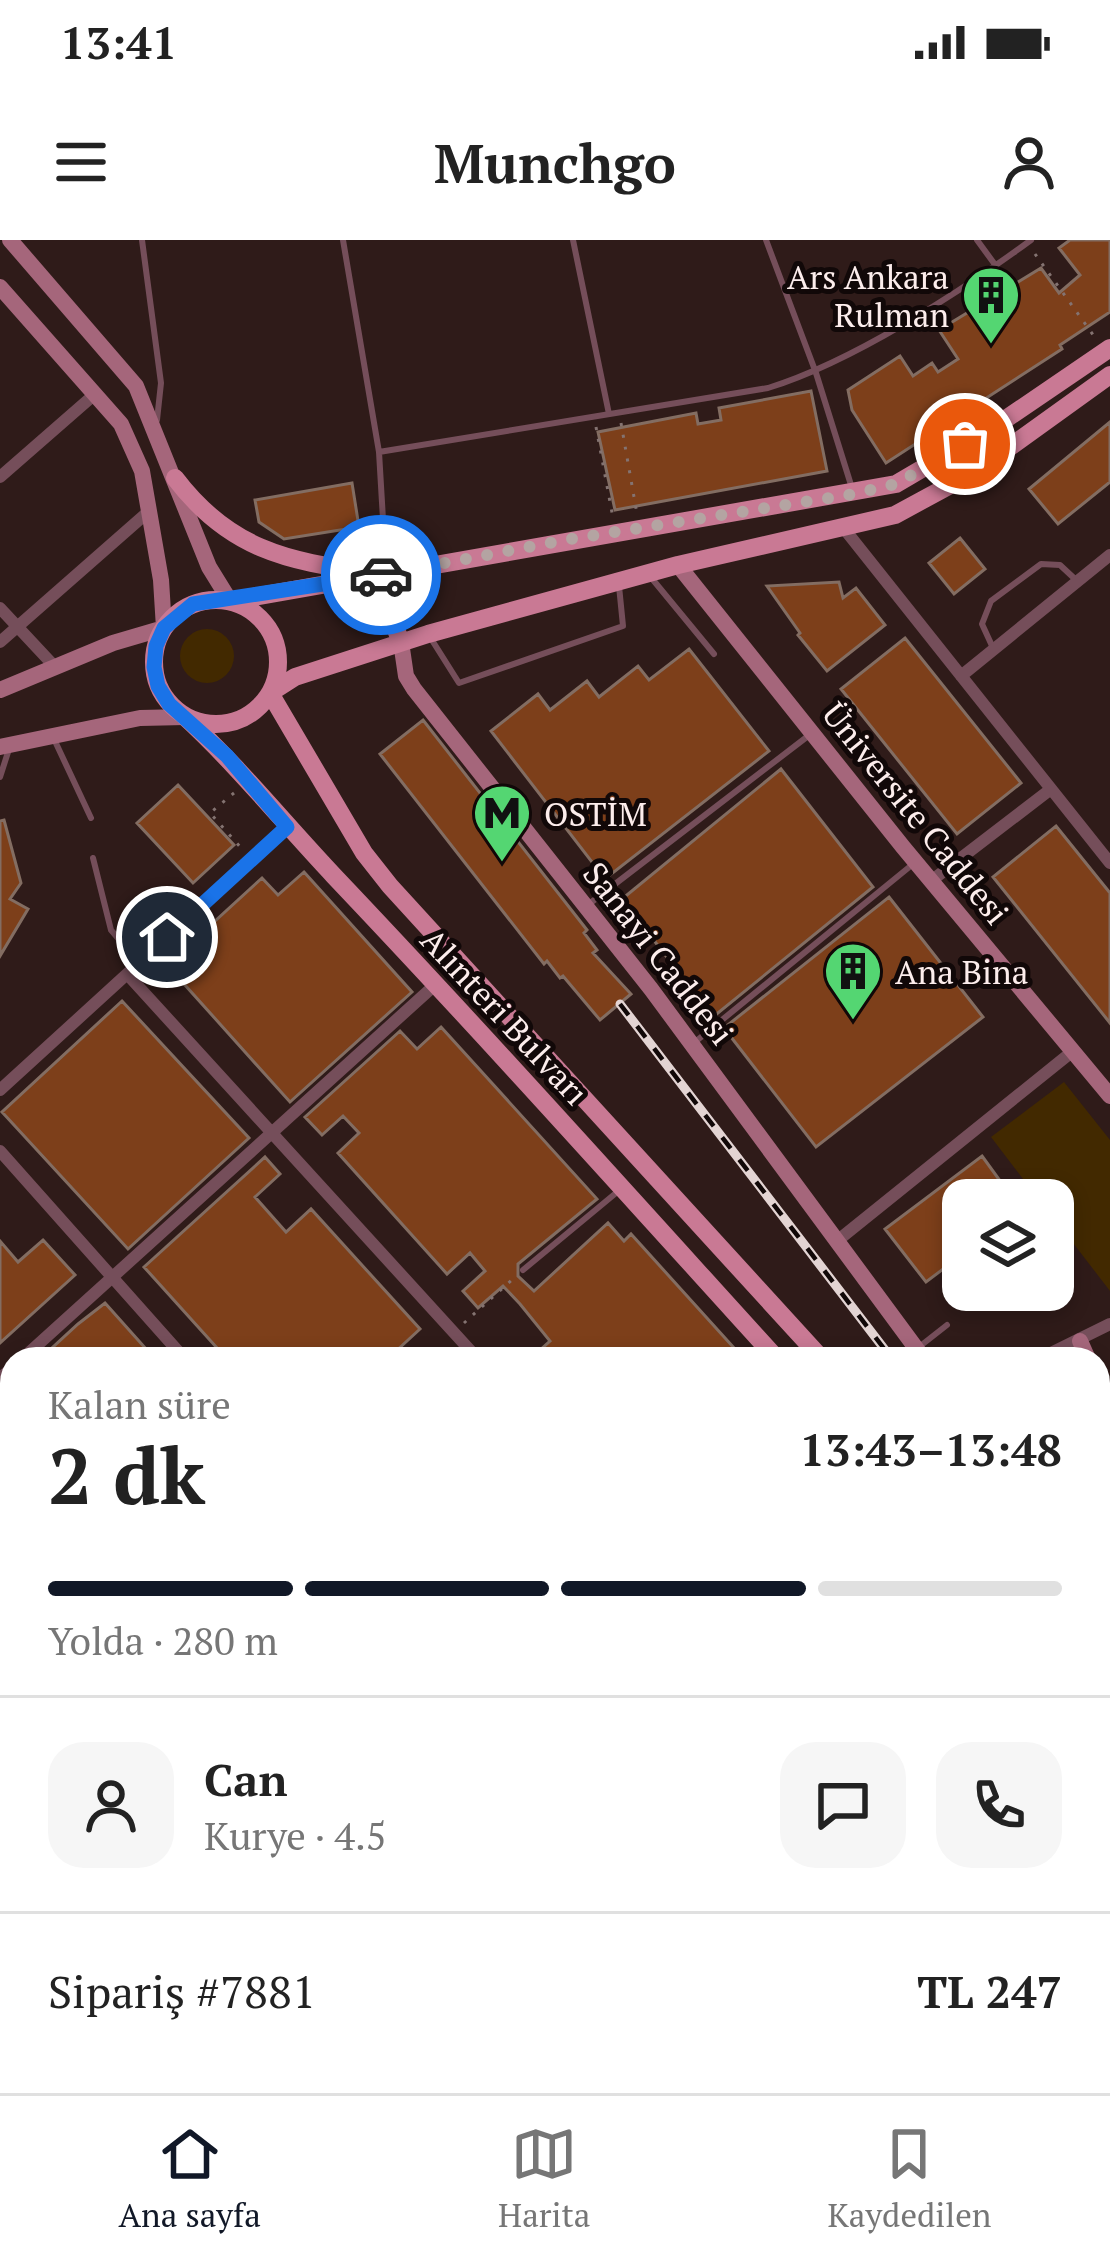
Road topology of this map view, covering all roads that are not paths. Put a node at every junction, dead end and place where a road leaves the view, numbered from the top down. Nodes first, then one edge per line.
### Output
1 (10, 240) edge
2 (142, 240) edge
3 (343, 240) edge
4 (573, 240) edge
5 (766, 240) edge
6 (977, 240) edge
7 (1029, 242) edge
8 (996, 266) junction
9 (0, 287) edge
10 (1108, 350) edge
11 (816, 374) junction
12 (1110, 375) edge
13 (95, 394) junction
14 (614, 414) junction
15 (156, 430) junction
16 (379, 452) junction
17 (0, 477) edge
18 (175, 478) junction
19 (854, 494) junction
20 (148, 512) junction
21 (841, 525) junction
22 (1110, 555) edge
23 (678, 565) junction
24 (647, 573) junction
25 (387, 574) junction
26 (619, 580) junction
27 (1078, 582) junction
28 (230, 601) junction
29 (0, 608) edge
30 (17, 627) junction
31 (164, 628) junction
32 (428, 634) junction
33 (0, 642) edge
34 (400, 642) junction
35 (994, 649) junction
36 (714, 654) dead end
37 (56, 668) junction
38 (961, 676) junction
39 (0, 690) edge
40 (270, 693) junction
41 (185, 717) junction
42 (812, 733) junction
43 (53, 736) junction
44 (5, 746) edge
45 (0, 777) edge
46 (1051, 789) junction
47 (91, 818) dead end
48 (287, 827) junction
49 (1110, 834) edge
50 (1096, 845) junction
51 (93, 858) dead end
52 (916, 862) junction
53 (1110, 863) edge
54 (932, 881) junction
55 (586, 906) junction
56 (139, 963) junction
57 (128, 974) junction
58 (436, 984) junction
59 (692, 1044) junction
60 (1073, 1051) junction
61 (0, 1090) edge
62 (1110, 1096) edge
63 (271, 1133) junction
64 (0, 1151) edge
65 (622, 1188) junction
66 (837, 1241) junction
67 (523, 1270) road end
68 (112, 1277) junction
69 (1110, 1324) edge
70 (947, 1325) dead end
71 (1080, 1341) junction
72 (35, 1347) edge
73 (174, 1347) edge
74 (467, 1347) edge
75 (766, 1347) edge
76 (811, 1347) edge
77 (915, 1347) edge
78 (927, 1347) edge
79 (1066, 1347) edge
80 (1083, 1347) edge

1 - 15 street
2 - 15 lane
3 - 16 lane
4 - 14 lane
5 - 11 lane
6 - 8 lane
7 - 8 lane
8 - 11 lane
9 - 13 street
10 - 19 main road
11 - 14 lane
11 - 19 lane
12 - 21 main road
13 - 17 street
13 - 20 street
14 - 16 lane
15 - 18 street
16 - 25 lane
18 - 25 main road
18 - 28 street
19 - 25 main road
20 - 30 street
20 - 31 street
21 - 23 main road
21 - 38 street
22 - 27 street
23 - 24 main road
23 - 42 street, Üniversite Caddesi
24 - 26 main road
24 - 36 lane
25 - 28 main road
25 - 34 main road
26 - 32 main road
26 - 32 lane
27 - 35 street
27 - 35 lane
28 - 31 main road
28 - 40 main road
29 - 30 street
30 - 33 street
30 - 37 street
31 - 37 street
31 - 41 main road
32 - 34 main road
34 - 40 main road
34 - 55 street, Sanayi Caddesi
35 - 38 street
37 - 39 street
38 - 46 street
40 - 41 main road
40 - 76 main road, Alınteri Bulvarı
41 - 43 street
41 - 48 main road, Alınteri Bulvarı
42 - 52 street, Üniversite Caddesi
42 - 55 lane
43 - 44 street
43 - 47 lane
44 - 45 lane
46 - 50 street
46 - 54 street
48 - 56 street
48 - 58 main road, Alınteri Bulvarı
49 - 50 street
50 - 53 street
51 - 56 lane
52 - 54 street, Üniversite Caddesi
52 - 59 lane
54 - 60 street, Üniversite Caddesi
55 - 59 street, Sanayi Caddesi
56 - 57 street
57 - 61 street
57 - 63 street
58 - 63 street
58 - 65 main road, Alınteri Bulvarı
59 - 66 street, Sanayi Caddesi
60 - 62 street, Üniversite Caddesi
60 - 66 street
63 - 68 street
63 - 74 street
64 - 68 street
65 - 67 lane
65 - 75 main road, Alınteri Bulvarı
66 - 77 street, Sanayi Caddesi
68 - 72 street
68 - 73 street
69 - 71 street
70 - 78 lane
71 - 79 street
71 - 80 street

